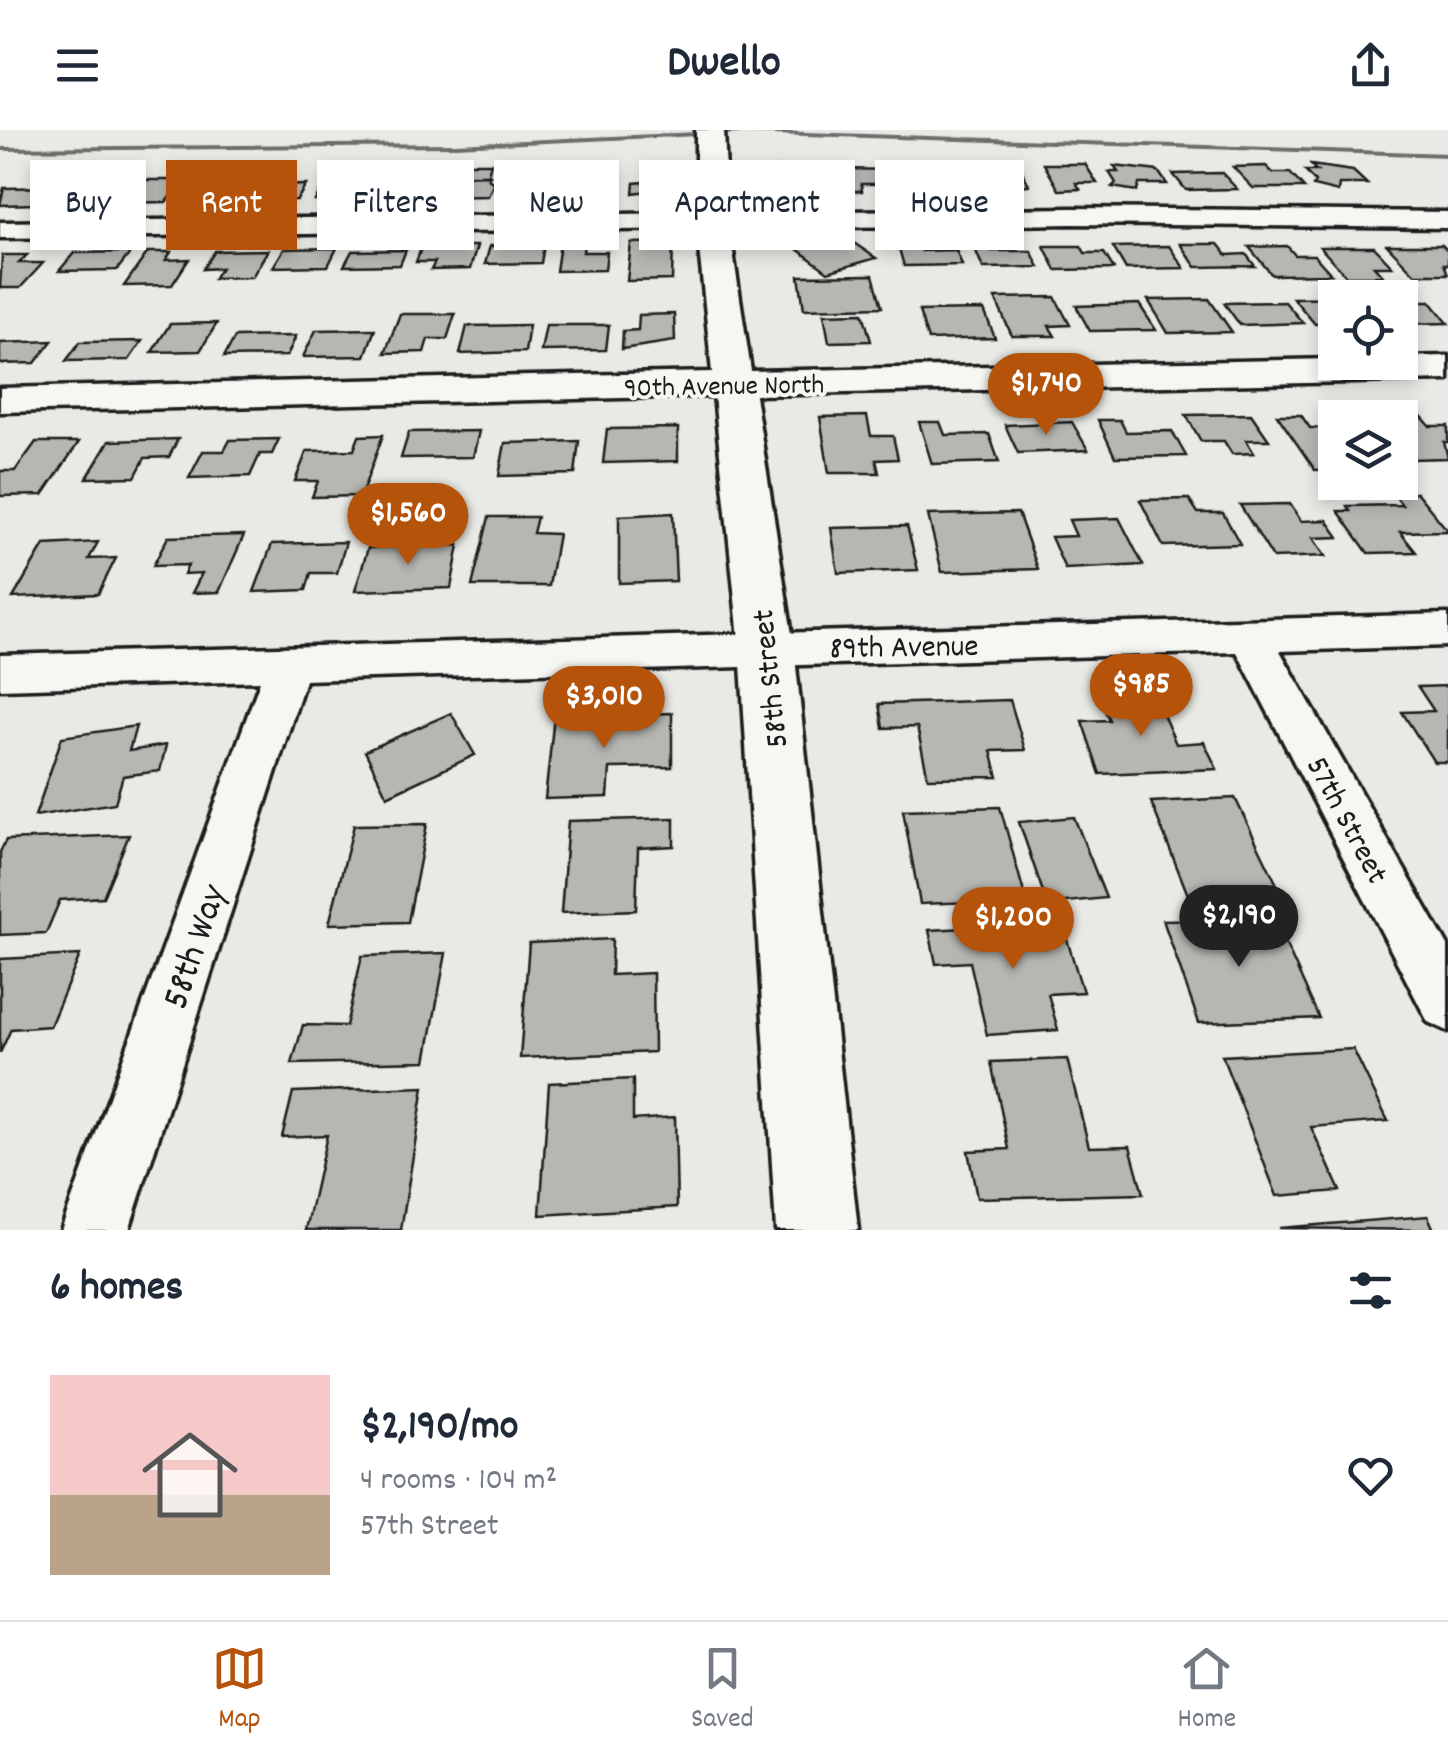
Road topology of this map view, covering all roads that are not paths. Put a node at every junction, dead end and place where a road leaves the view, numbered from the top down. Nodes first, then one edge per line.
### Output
1 (1443, 210) edge
2 (855, 217) edge
3 (639, 220) edge
4 (0, 230) edge
5 (716, 250) edge
6 (1448, 368) edge
7 (734, 384) junction
8 (0, 400) edge
9 (1448, 630) edge
10 (1250, 636) junction
11 (766, 648) junction
12 (289, 662) junction
13 (0, 672) edge
14 (1448, 1002) edge
15 (95, 1230) edge
16 (817, 1230) edge

1 - 2 street
3 - 4 street
5 - 7 street, 58th Street
6 - 7 street, 90th Avenue North
7 - 8 street, 90th Avenue North
7 - 11 street, 58th Street
9 - 10 street, 89th Avenue
10 - 11 street, 89th Avenue
10 - 14 street, 57th Street
11 - 12 street, 89th Avenue
11 - 16 street, 58th Street
12 - 13 street, 89th Avenue
12 - 15 street, 58th Way

